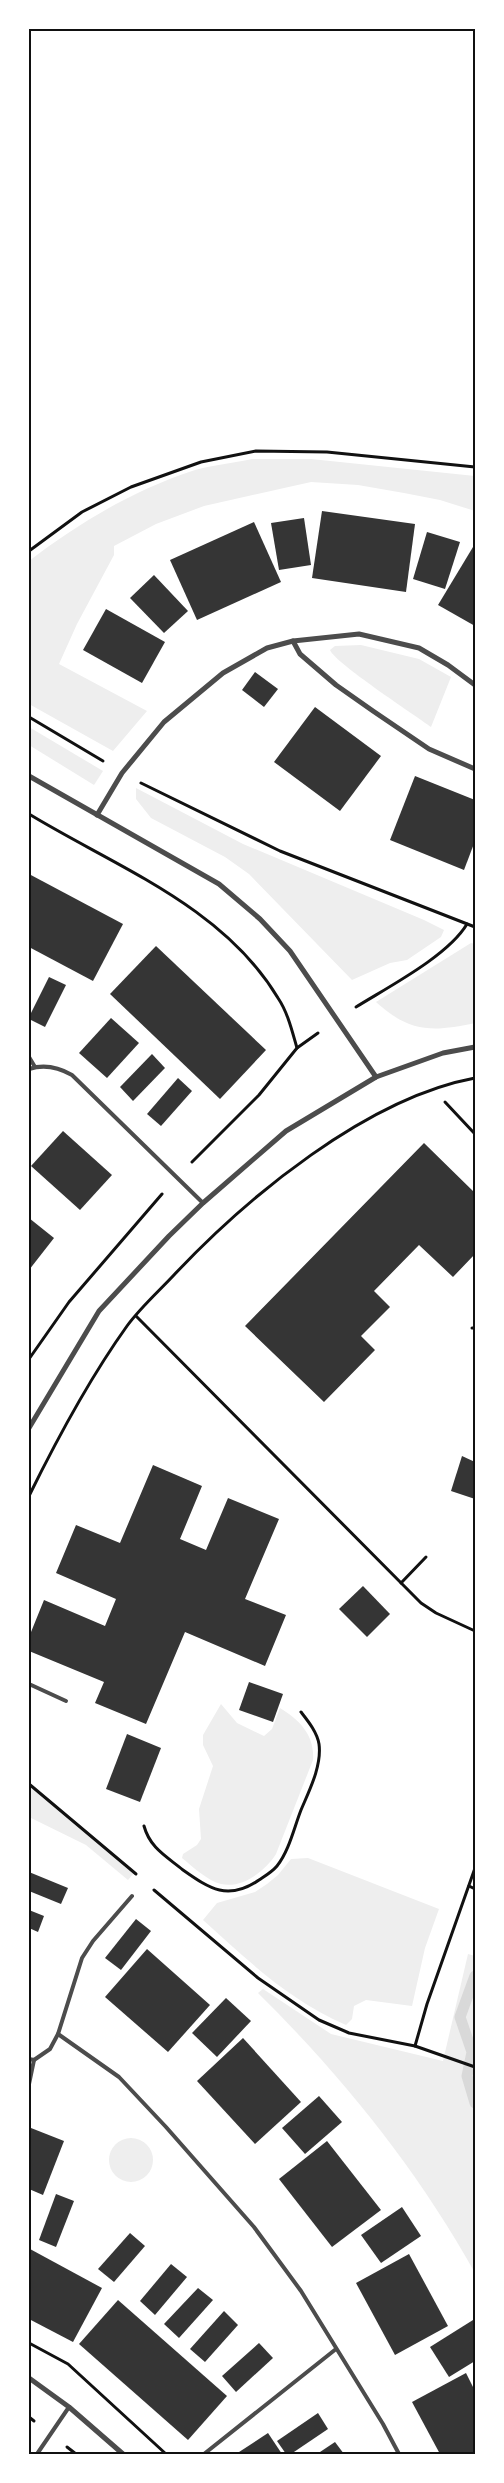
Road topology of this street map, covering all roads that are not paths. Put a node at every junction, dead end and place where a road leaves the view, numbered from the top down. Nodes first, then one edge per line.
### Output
1 (293, 641) junction
2 (475, 685) edge
3 (475, 769) edge
4 (29, 776) edge
5 (97, 815) junction
6 (475, 1047) edge
7 (29, 1058) edge
8 (36, 1067) junction
9 (29, 1070) edge
10 (376, 1076) junction
11 (203, 1202) junction
12 (29, 1428) edge
13 (29, 1684) edge
14 (66, 1701) dead end
15 (132, 1896) dead end
16 (58, 2034) junction
17 (29, 2059) edge
18 (34, 2060) junction
19 (29, 2084) edge
20 (336, 2349) junction
21 (29, 2378) edge
22 (68, 2407) junction
23 (120, 2453) edge
24 (37, 2454) edge
25 (204, 2454) edge
26 (399, 2454) edge

1 - 2 street
1 - 3 street
1 - 5 street
4 - 5 street
5 - 10 street
6 - 10 street
7 - 8 lane
8 - 9 lane
8 - 11 lane
10 - 11 street
11 - 12 street
13 - 14 lane
15 - 16 lane
16 - 18 lane
16 - 20 lane
17 - 18 lane
18 - 19 lane
20 - 25 lane
20 - 26 lane
21 - 22 street
22 - 23 street
22 - 24 lane

